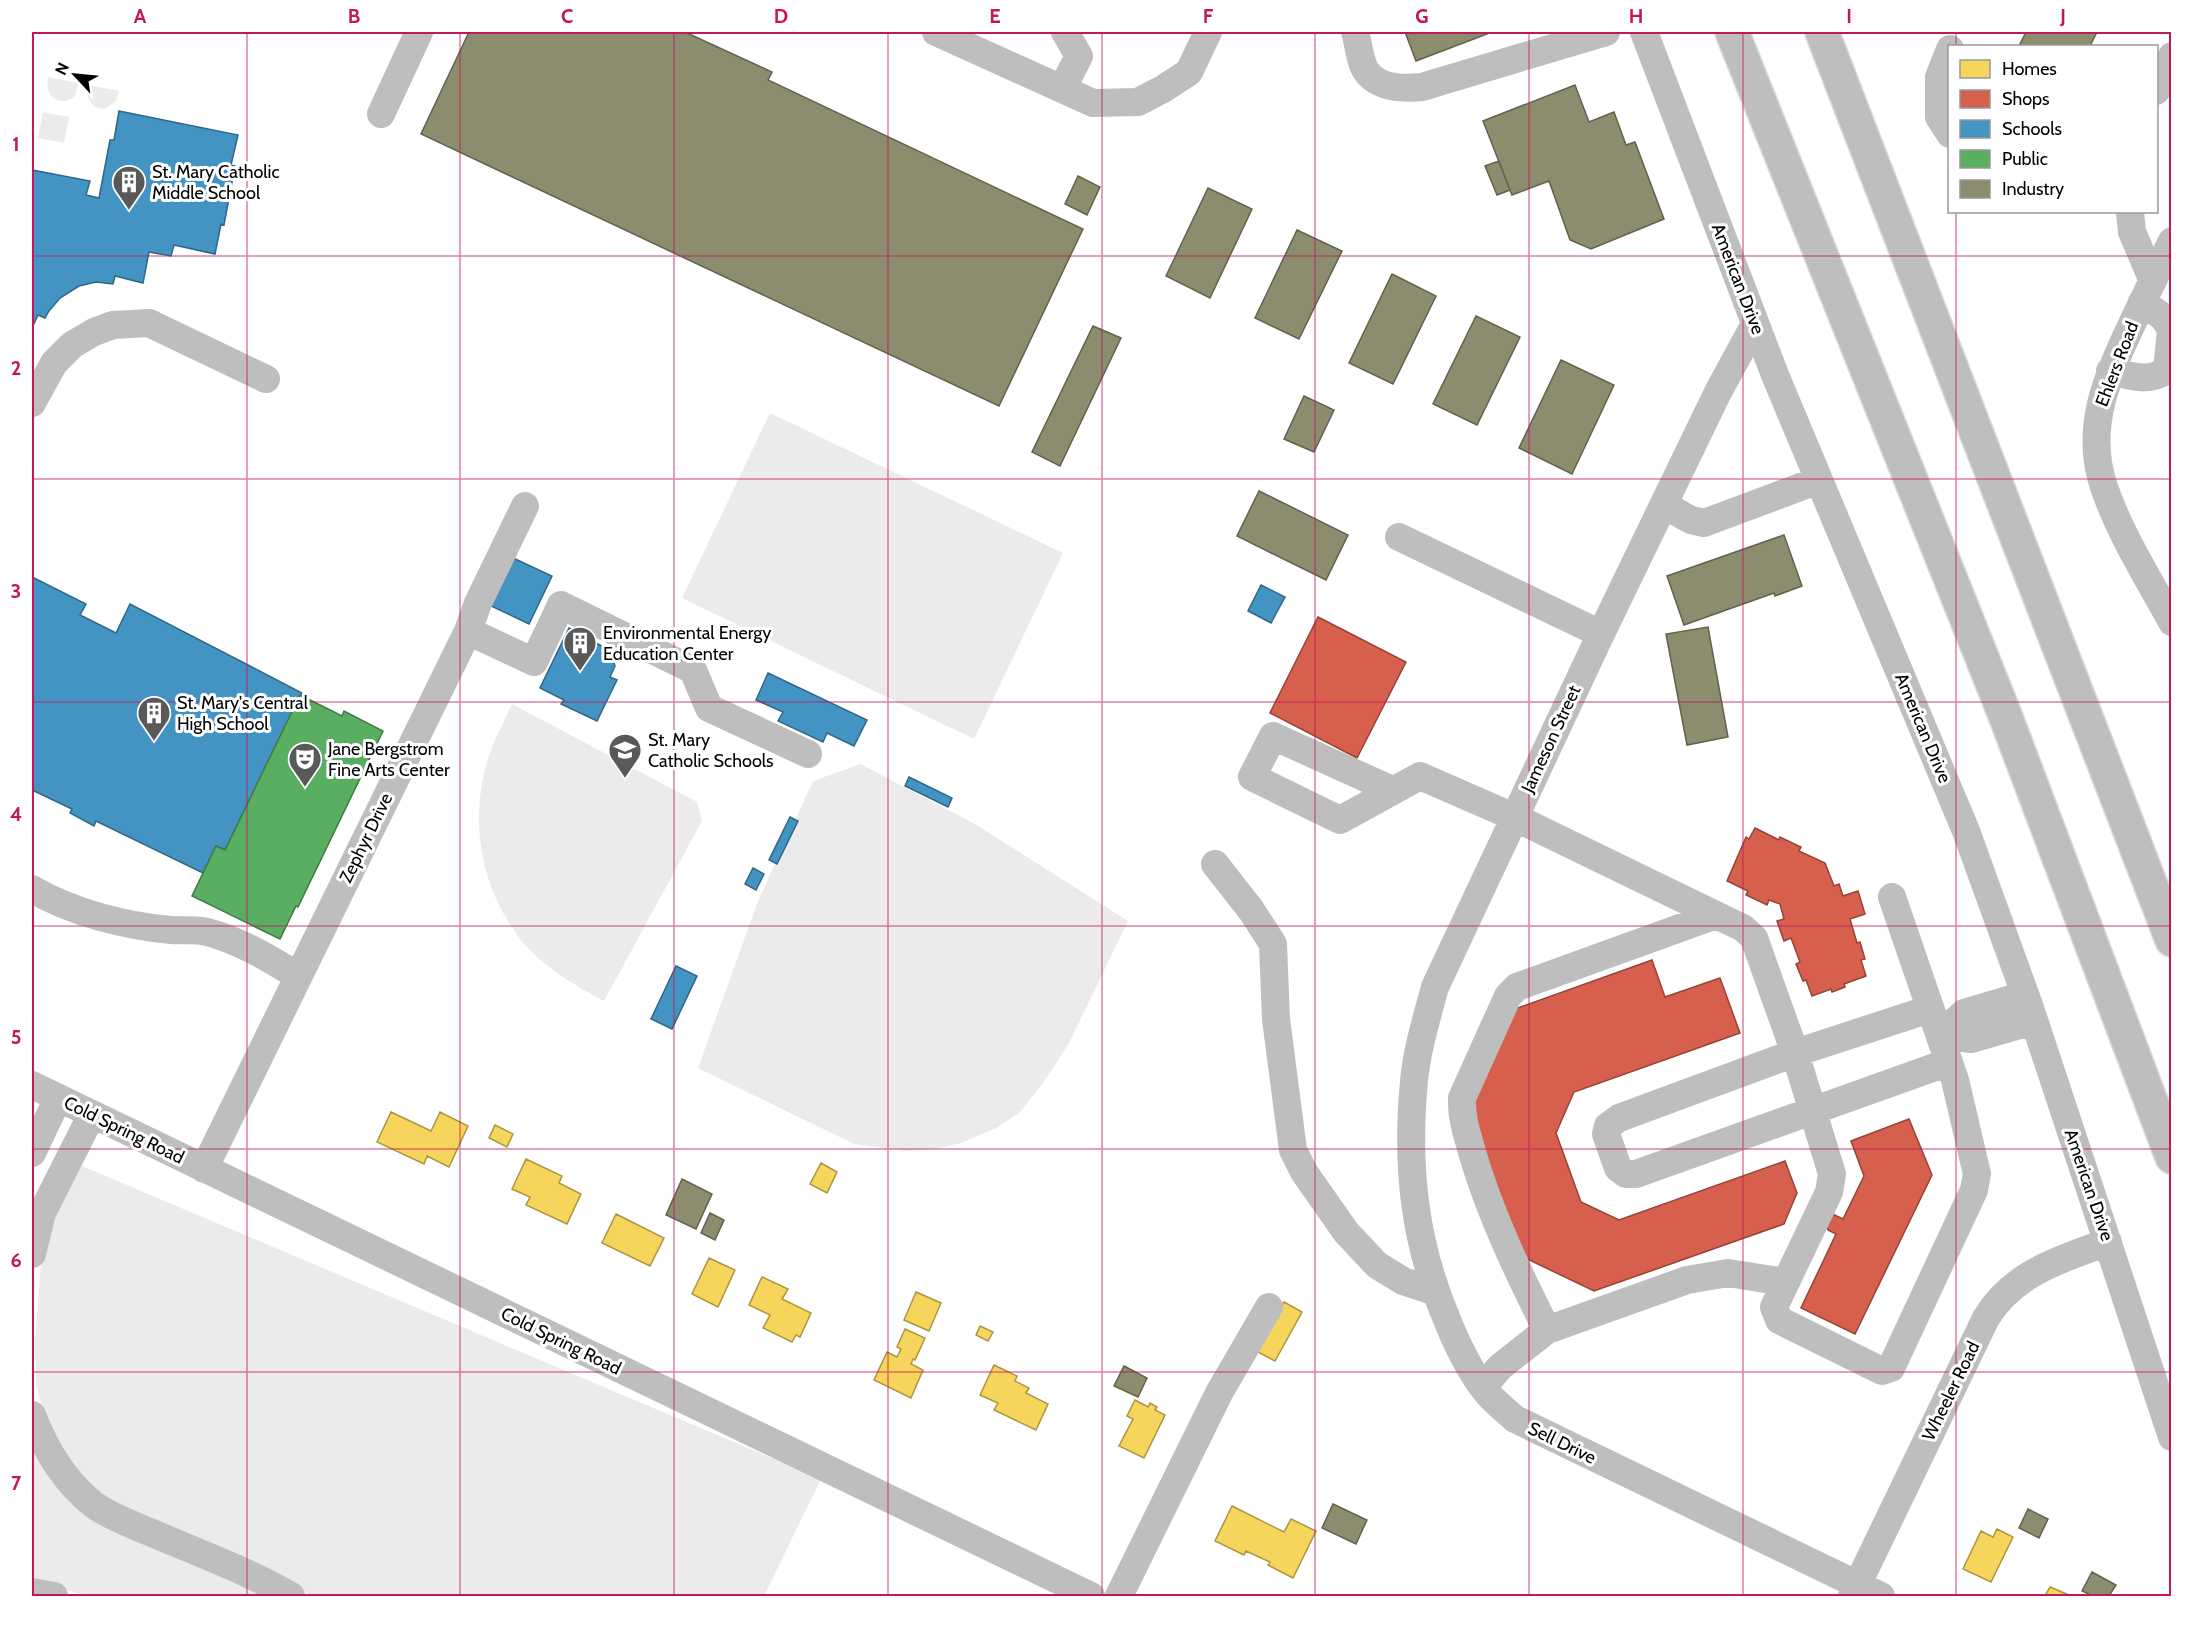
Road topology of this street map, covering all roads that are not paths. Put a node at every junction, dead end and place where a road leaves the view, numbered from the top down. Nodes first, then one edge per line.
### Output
1 (419, 32) edge
2 (936, 32) edge
3 (1065, 32) edge
4 (1208, 32) edge
5 (1355, 32) edge
6 (1606, 32) edge
7 (1644, 32) edge
8 (1732, 32) edge
9 (1822, 32) edge
10 (1948, 53) edge
11 (2172, 56) edge
12 (1062, 89) junction
13 (2158, 89) edge
14 (381, 114) dead end
15 (1948, 131) edge
16 (2108, 213) edge
17 (2131, 222) edge
18 (2172, 241) edge
19 (2148, 292) junction
20 (1755, 324) junction
21 (2110, 371) junction
22 (266, 378) dead end
23 (32, 403) edge
24 (1819, 480) junction
25 (1664, 505) junction
26 (525, 506) dead end
27 (1399, 537) dead end
28 (2172, 622) edge
29 (468, 631) junction
30 (1601, 634) junction
31 (808, 754) dead end
32 (1392, 790) dead end
33 (1514, 817) junction
34 (1215, 864) dead end
35 (32, 889) edge
36 (1893, 897) dead end
37 (1716, 915) junction
38 (2172, 940) edge
39 (298, 976) junction
40 (2029, 1008) junction
41 (1939, 1035) junction
42 (1795, 1053) junction
43 (32, 1084) edge
44 (58, 1098) junction
45 (1812, 1110) junction
46 (93, 1114) junction
47 (32, 1153) edge
48 (2172, 1157) edge
49 (204, 1169) junction
50 (1412, 1172) joint
51 (2108, 1242) junction
52 (32, 1254) edge
53 (1785, 1282) junction
54 (1436, 1292) junction
55 (1269, 1307) dead end
56 (1547, 1330) junction
57 (1483, 1387) junction
58 (32, 1415) edge
59 (2172, 1437) edge
60 (32, 1592) edge
61 (1863, 1593) edge
62 (1086, 1595) edge
63 (54, 1596) edge
64 (291, 1596) edge
65 (1119, 1596) edge

1 - 14 street
2 - 12 street
3 - 12 street
4 - 12 street
5 - 6 street
7 - 20 street, American Drive
8 - 48 highway
9 - 38 highway
10 - 15 street
11 - 13 street
16 - 17 street
17 - 19 street
18 - 19 street, Ehlers Road
19 - 21 street, Ehlers Road
19 - 21 street
20 - 24 street, American Drive
20 - 25 street, Jameson Street
21 - 28 street, Ehlers Road
22 - 23 street
24 - 25 street
24 - 40 street, American Drive
25 - 30 street, Jameson Street
26 - 29 street, Zephyr Drive
27 - 30 street
29 - 31 street
29 - 39 street, Zephyr Drive
30 - 33 street, Jameson Street
32 - 33 street
33 - 37 street
33 - 50 street, Jameson Street
34 - 54 street
35 - 39 street
36 - 41 street
37 - 42 street
37 - 56 street
39 - 49 street, Zephyr Drive
40 - 41 street
40 - 51 street, American Drive
41 - 42 street
41 - 45 street
41 - 53 street
42 - 45 street
42 - 45 street
43 - 44 street, Cold Spring Road
44 - 46 street, Cold Spring Road
44 - 47 street
45 - 53 street
46 - 49 street, Cold Spring Road
46 - 52 street
49 - 62 street, Cold Spring Road
50 - 54 street, Sell Drive
51 - 59 street, American Drive
51 - 61 street, Wheeler Road
53 - 56 street
54 - 57 street, Sell Drive
55 - 65 street
56 - 57 street
57 - 61 street, Sell Drive
58 - 64 street
60 - 63 street

